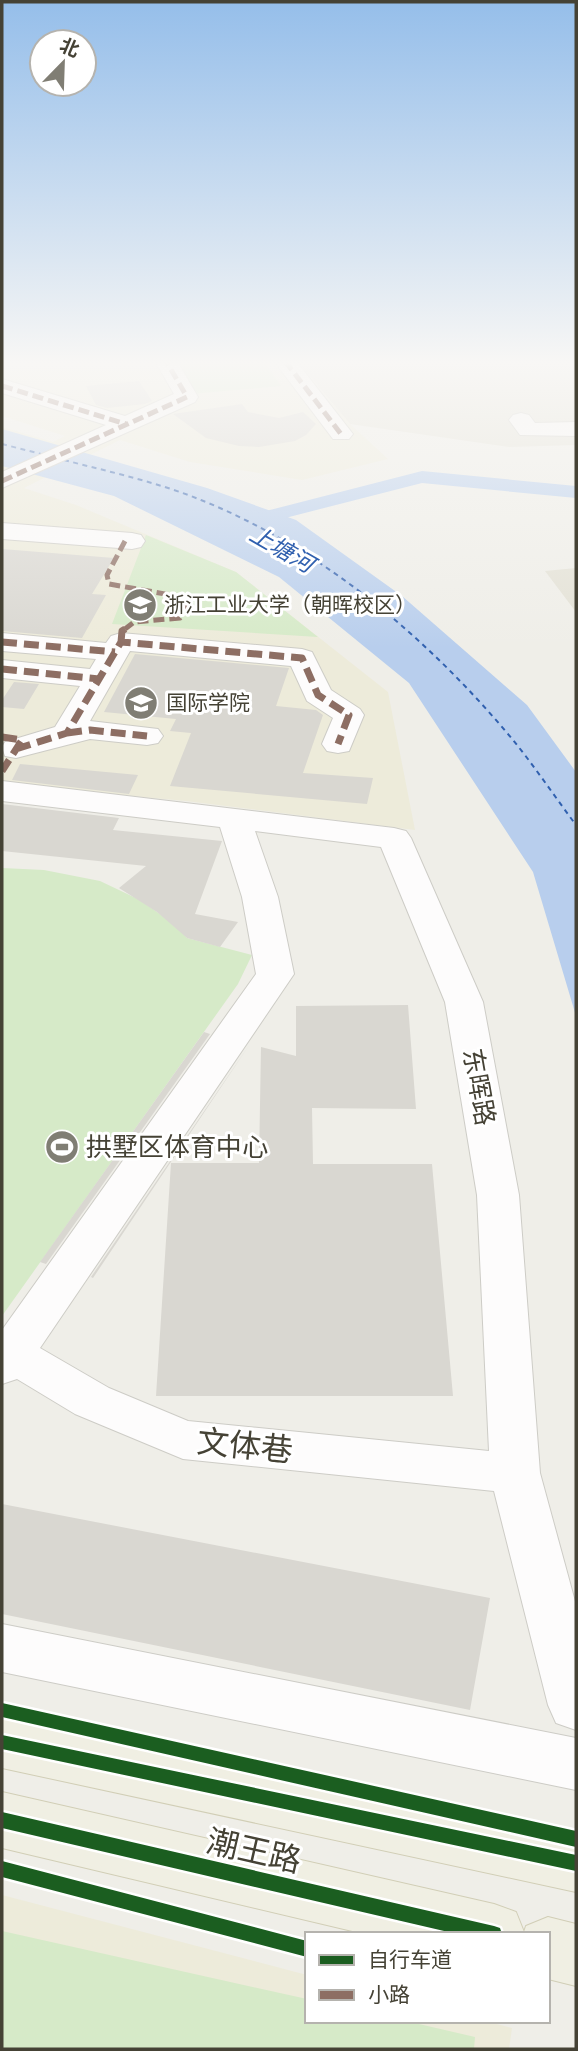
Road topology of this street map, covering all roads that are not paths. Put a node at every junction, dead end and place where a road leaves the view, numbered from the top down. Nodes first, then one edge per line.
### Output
1 (55, 457) edge
2 (2, 481) edge
3 (2, 531) edge
4 (132, 541) dead end
5 (2, 642) edge
6 (115, 652) junction
7 (2, 670) edge
8 (99, 679) junction
9 (67, 733) junction
10 (147, 736) dead end
11 (338, 744) dead end
12 (11, 768) edge
13 (235, 821) junction
14 (6, 1360) edge
15 (515, 1474) junction
16 (2, 1648) edge
17 (576, 1704) edge
18 (2, 1742) edge
19 (576, 1764) edge
20 (2, 1820) edge
21 (576, 1863) edge
22 (485, 1932) edge
23 (550, 1948) edge
24 (576, 1955) edge

1 - 2 street
3 - 4 street
5 - 6 street
6 - 8 street
6 - 11 street
7 - 8 street
8 - 9 street
9 - 10 street
9 - 12 street
12 - 13 street, 东晖路
13 - 14 street
13 - 15 street, 东晖路
14 - 15 street, 文体巷
15 - 17 street, 东晖路
16 - 19 street
18 - 21 main road, 潮王路
20 - 22 main road, 潮王路
23 - 24 main road

